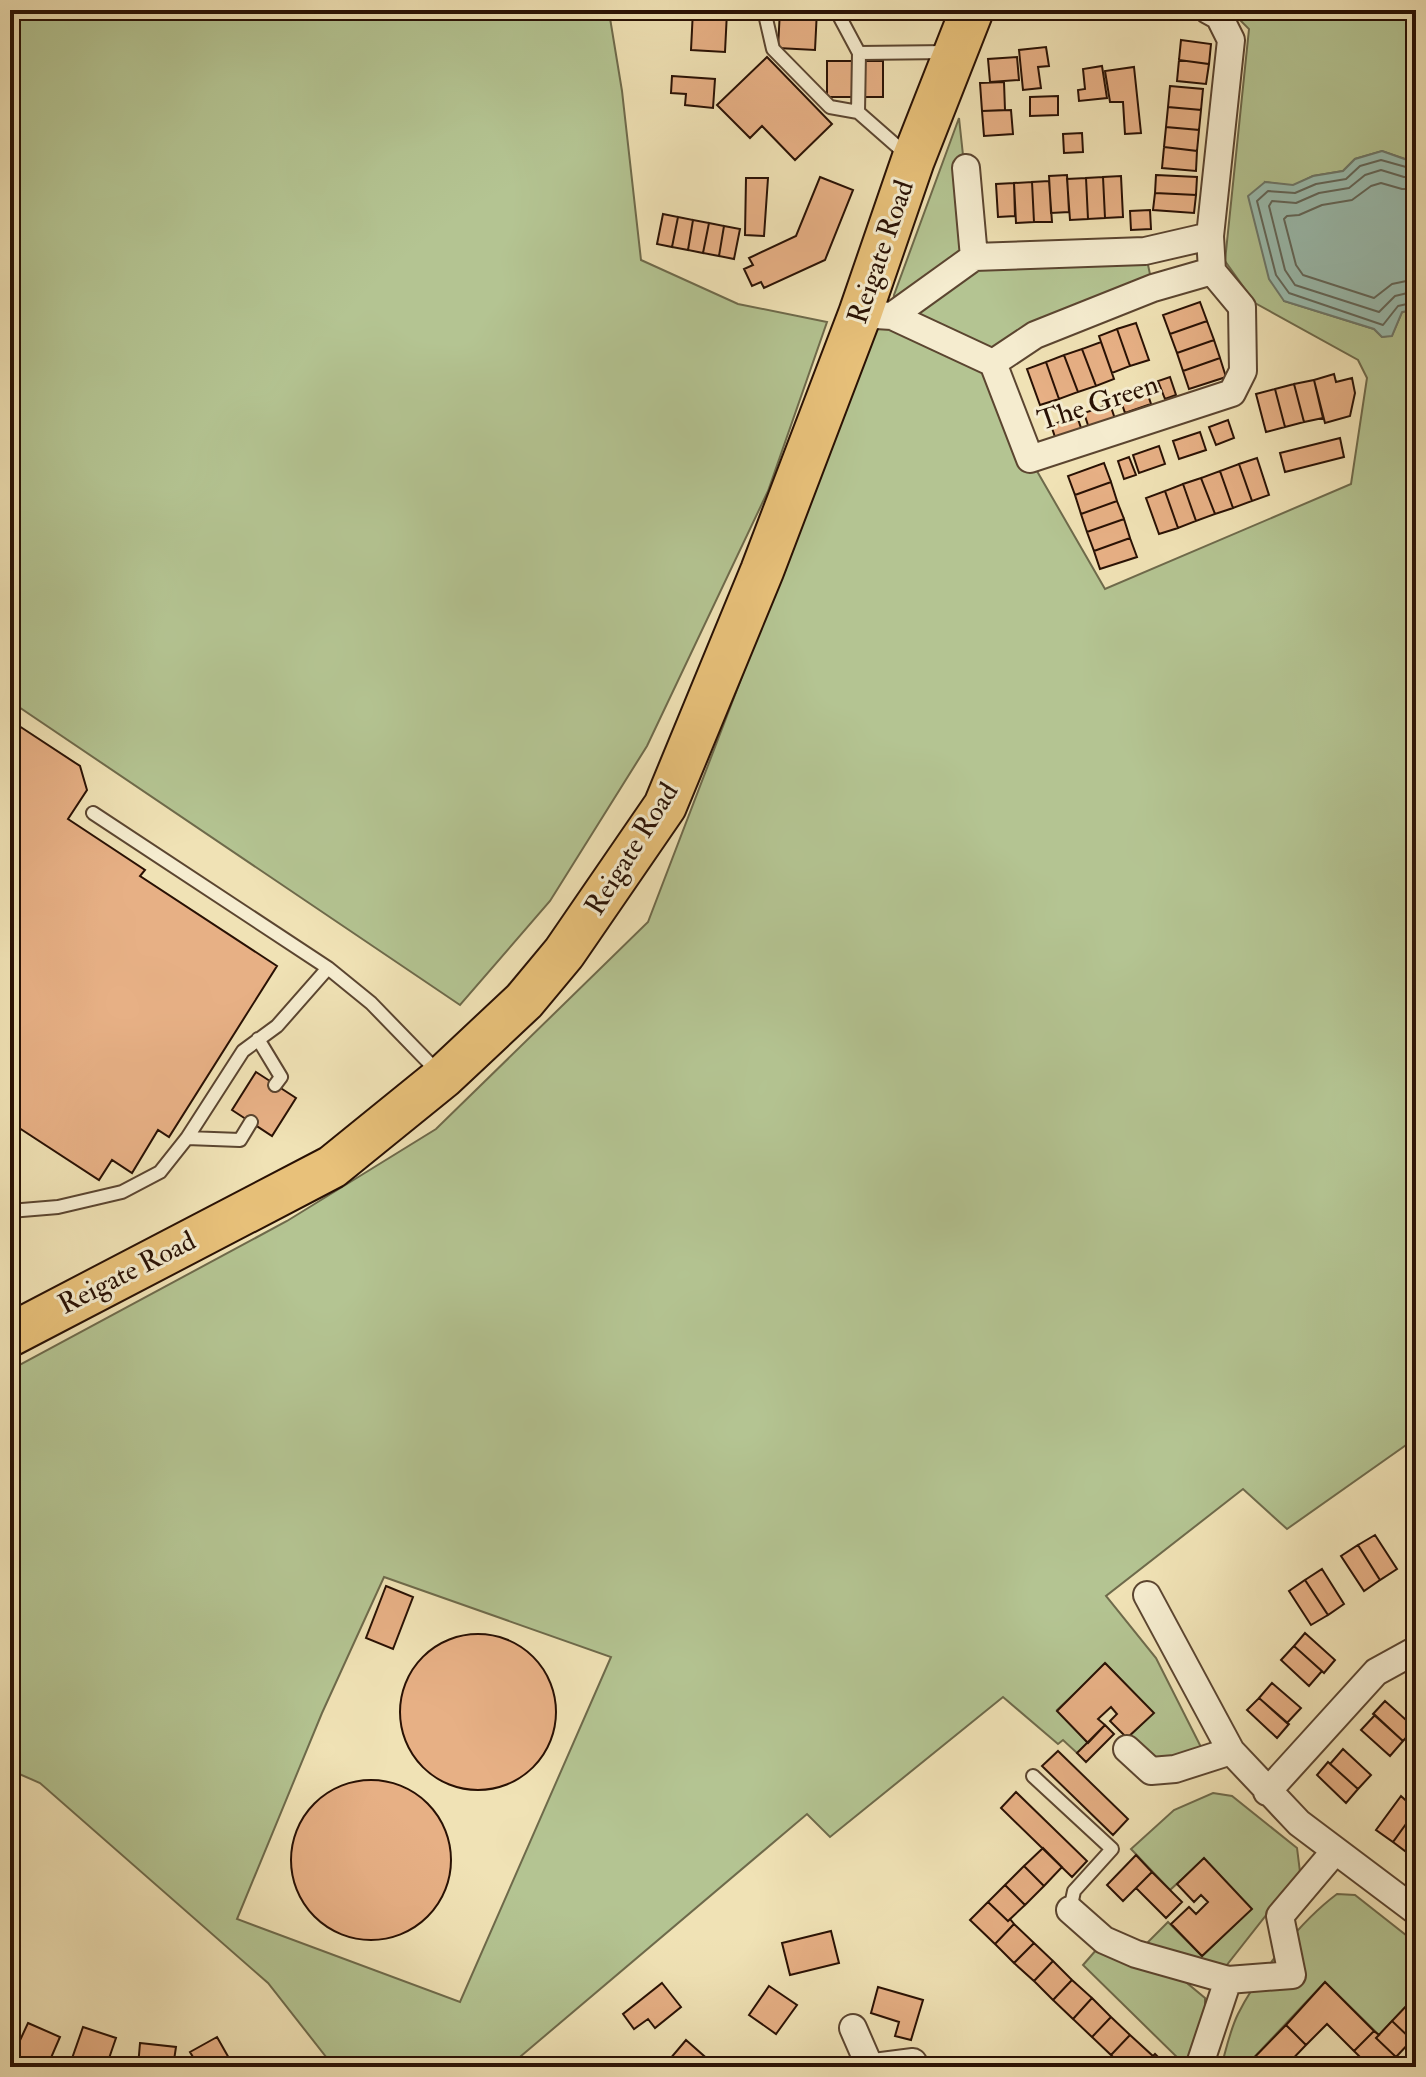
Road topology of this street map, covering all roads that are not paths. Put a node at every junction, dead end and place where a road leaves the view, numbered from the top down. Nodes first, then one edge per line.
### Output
1 (764, 10) edge
2 (836, 10) edge
3 (1208, 10) edge
4 (968, 20) edge
5 (859, 53) junction
6 (858, 112) junction
7 (913, 160) junction
8 (966, 168) dead end
9 (1210, 236) junction
10 (1145, 251) junction
11 (974, 257) junction
12 (1212, 271) junction
13 (1153, 288) junction
14 (876, 315) junction
15 (993, 363) junction
16 (93, 813) dead end
17 (328, 968) junction
18 (258, 1039) junction
19 (443, 1077) junction
20 (275, 1085) dead end
21 (251, 1122) dead end
22 (187, 1138) junction
23 (10, 1211) edge
24 (10, 1335) edge
25 (1147, 1595) dead end
26 (1416, 1650) edge
27 (1127, 1749) dead end
28 (1231, 1751) junction
29 (1033, 1776) dead end
30 (1267, 1792) junction
31 (1335, 1851) junction
32 (1070, 1910) joint
33 (1416, 1911) edge
34 (1228, 1980) junction
35 (853, 2028) dead end
36 (913, 2062) dead end
37 (872, 2067) edge
38 (1199, 2067) edge

1 - 6 lane
2 - 5 lane
3 - 9 street
4 - 5 lane
4 - 7 highway, Reigate Road
5 - 6 lane
6 - 7 lane
7 - 14 highway, Reigate Road
8 - 11 street
9 - 10 street
9 - 12 street
10 - 11 street
10 - 13 street
11 - 14 street
12 - 13 street
12 - 15 street, The Green
13 - 15 street
14 - 15 street
14 - 19 highway, Reigate Road
16 - 17 lane
17 - 18 lane
17 - 19 lane
18 - 20 lane
18 - 22 lane
19 - 24 highway, Reigate Road
21 - 22 lane
22 - 23 lane
25 - 28 street
26 - 30 street
27 - 28 street
28 - 30 street
29 - 32 lane
30 - 31 street
31 - 33 street
31 - 34 street
32 - 34 street
34 - 38 street
35 - 37 street
36 - 37 street

